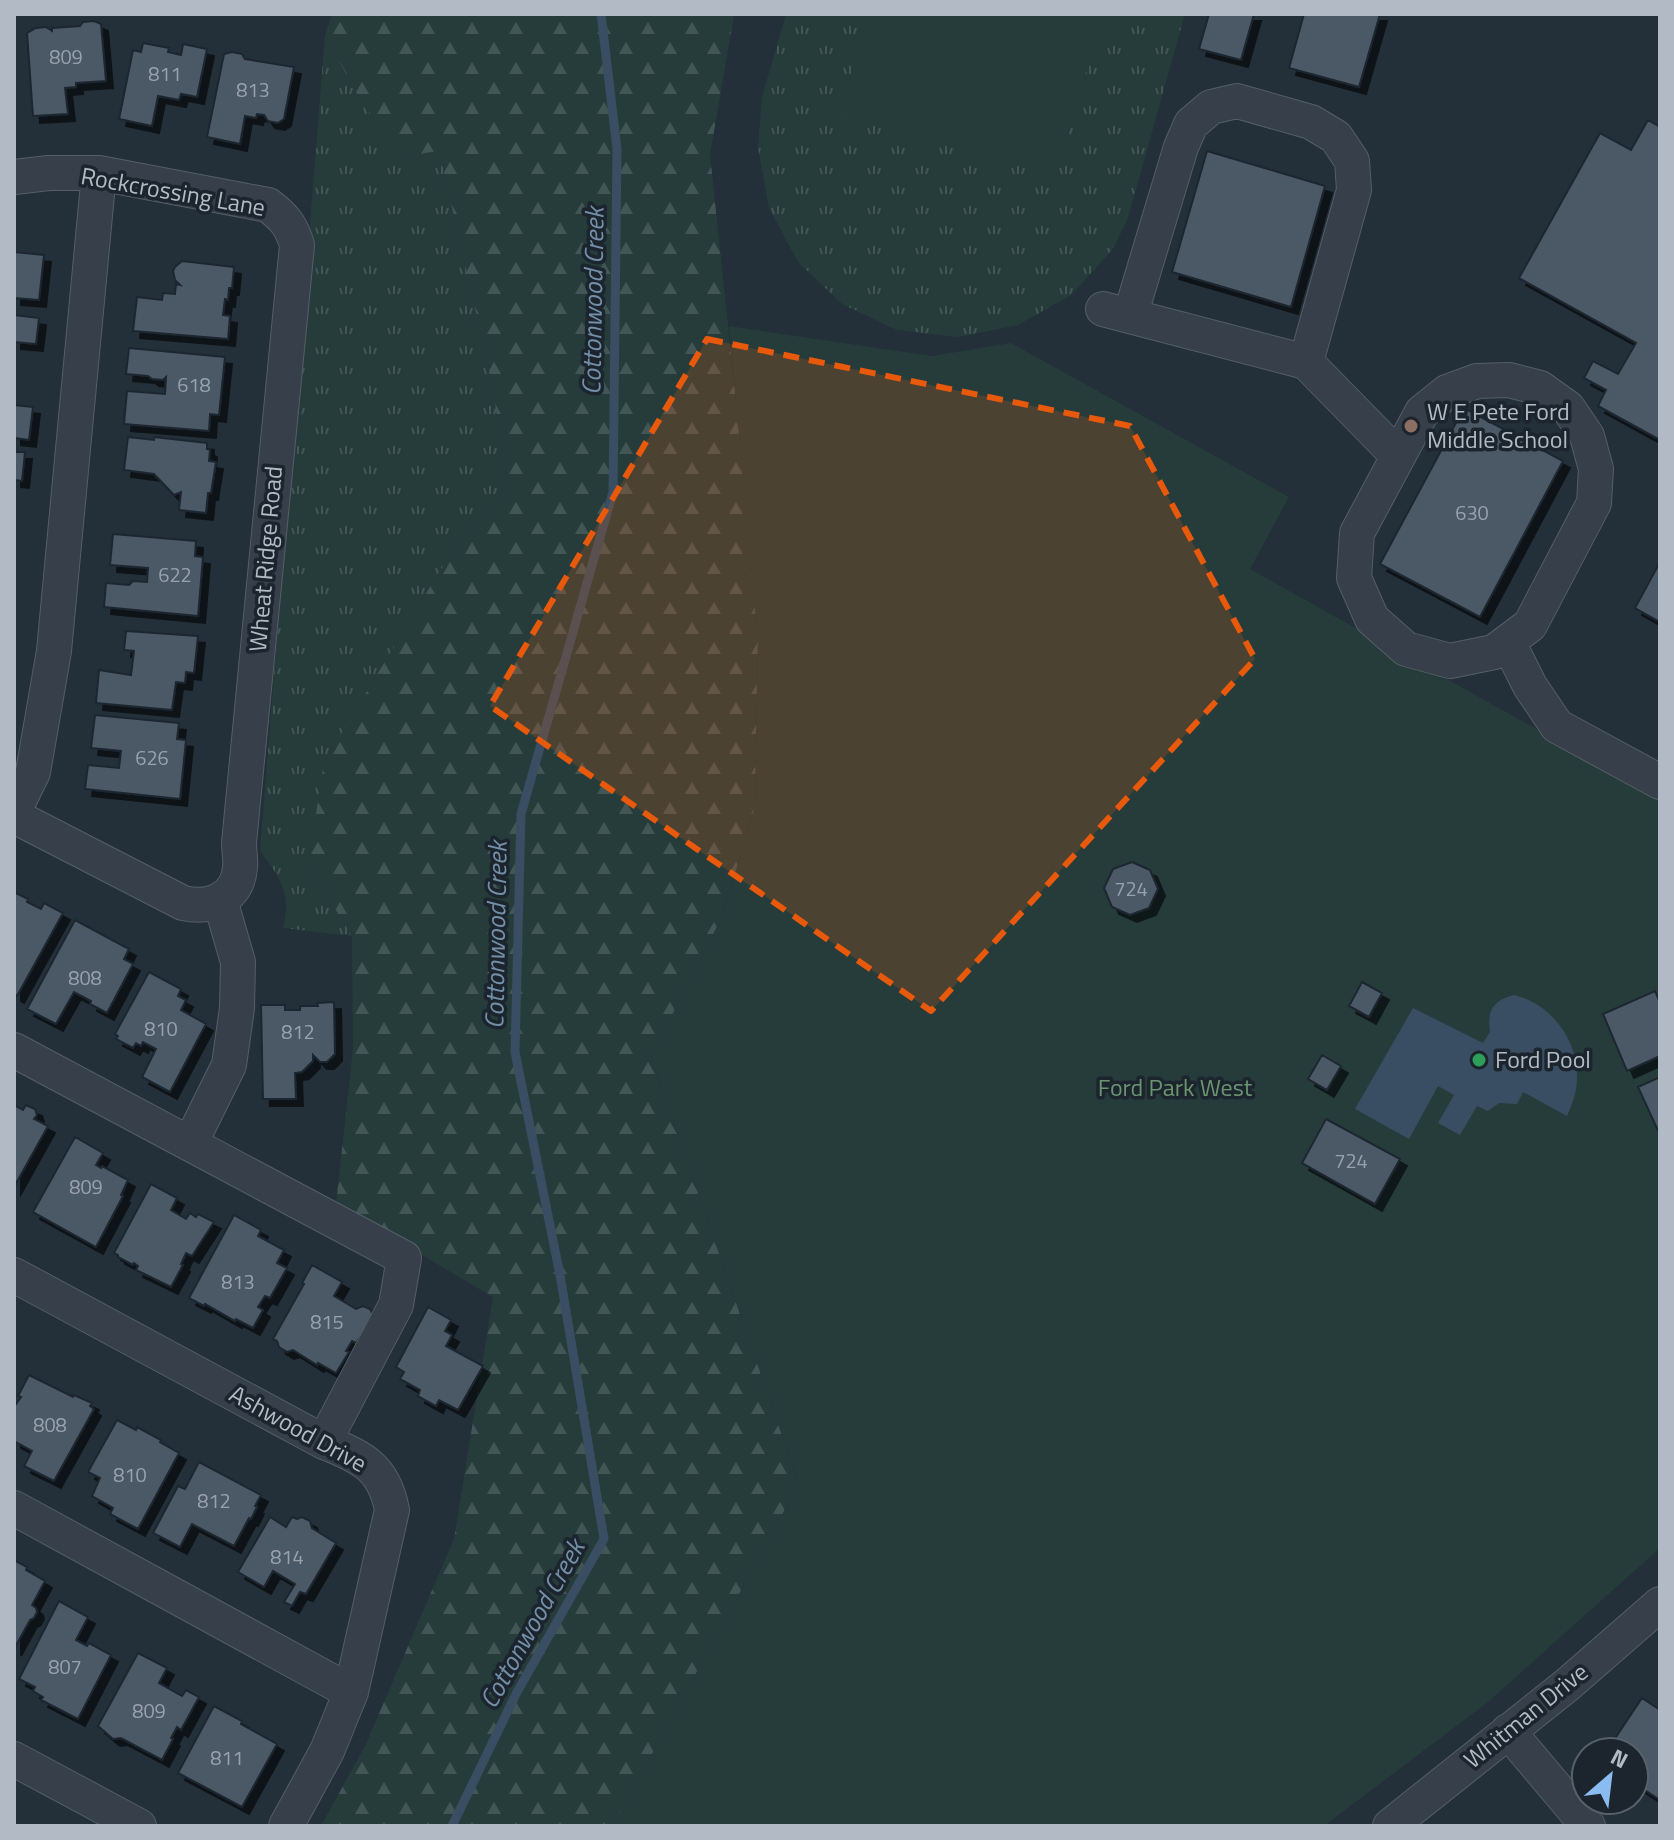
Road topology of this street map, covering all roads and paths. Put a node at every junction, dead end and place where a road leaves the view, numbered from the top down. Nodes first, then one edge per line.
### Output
1 (99, 173) junction
2 (14, 177) edge
3 (283, 216) joint
4 (1306, 362) junction
5 (1398, 456) junction
6 (1508, 642) junction
7 (1660, 782) edge
8 (14, 813) edge
9 (220, 900) junction
10 (14, 1050) edge
11 (190, 1144) junction
12 (14, 1275) edge
13 (324, 1442) junction
14 (14, 1508) edge
15 (1658, 1611) edge
16 (351, 1692) junction
17 (1508, 1731) junction
18 (14, 1759) edge
19 (139, 1826) edge
20 (286, 1826) edge
21 (1390, 1826) edge
22 (1588, 1826) edge

1 - 2 street, Rockcrossing Lane
1 - 3 street, Rockcrossing Lane
1 - 8 street
3 - 9 street, Wheat Ridge Road
4 - 4 street
4 - 5 street
5 - 6 street
5 - 6 street
6 - 7 street
8 - 9 street
9 - 11 street
10 - 11 street
11 - 13 street
12 - 13 street, Ashwood Drive
13 - 16 street, Ashwood Drive
14 - 16 street
15 - 17 street, Whitman Drive
16 - 20 street, Ashwood Drive
17 - 21 street, Whitman Drive
17 - 22 street
18 - 19 street

